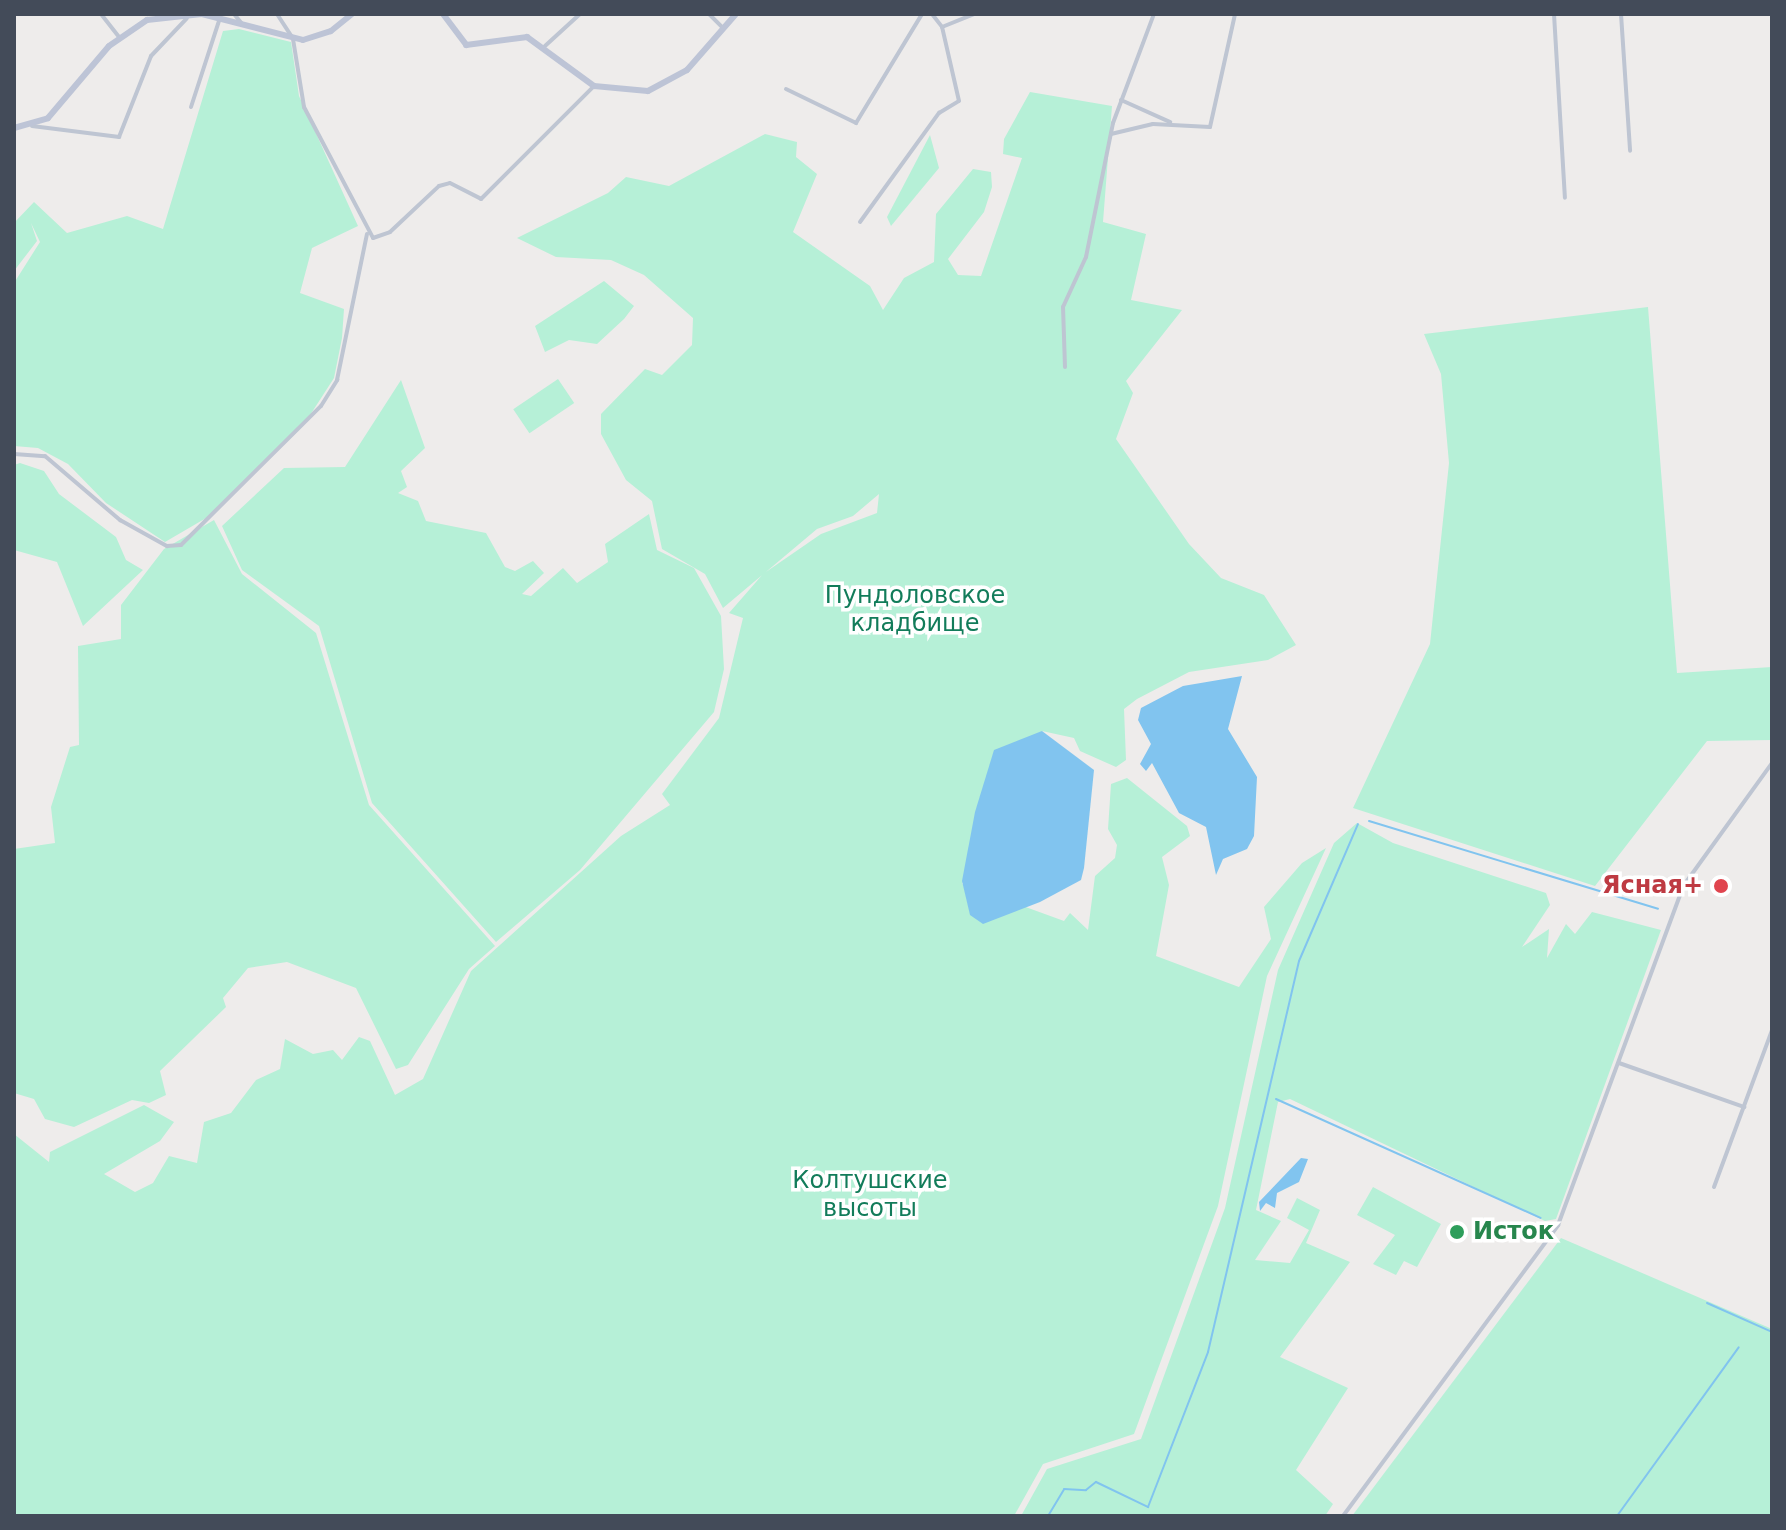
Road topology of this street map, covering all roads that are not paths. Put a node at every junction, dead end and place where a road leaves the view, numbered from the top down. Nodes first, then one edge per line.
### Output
1 (101, 14) edge
2 (192, 14) edge
3 (234, 14) edge
4 (277, 14) edge
5 (352, 14) edge
6 (443, 14) edge
7 (580, 14) edge
8 (709, 14) edge
9 (736, 14) edge
10 (922, 14) edge
11 (932, 14) edge
12 (974, 14) edge
13 (1154, 14) edge
14 (1235, 14) edge
15 (1554, 14) edge
16 (1621, 14) edge
17 (220, 18) junction
18 (243, 26) junction
19 (942, 27) junction
20 (723, 28) junction
21 (119, 37) junction
22 (293, 39) junction
23 (545, 46) junction
24 (594, 86) junction
25 (786, 89) dead end
26 (1121, 100) junction
27 (191, 107) dead end
28 (1173, 123) junction
29 (32, 126) junction
30 (14, 128) edge
31 (1111, 134) junction
32 (1630, 151) dead end
33 (1565, 198) dead end
34 (860, 222) dead end
35 (367, 234) junction
36 (1065, 367) dead end
37 (14, 454) edge
38 (1772, 763) edge
39 (1772, 1030) edge
40 (1619, 1063) junction
41 (1744, 1107) junction
42 (1714, 1187) dead end
43 (1343, 1516) edge

1 - 21 street
2 - 17 street
2 - 21 street
2 - 29 street
3 - 18 street
4 - 22 street
5 - 22 street
6 - 23 street
7 - 23 street
8 - 20 street
9 - 20 street
10 - 25 street
11 - 19 street
12 - 19 street
13 - 26 street
14 - 28 street
15 - 33 street
16 - 32 street
17 - 18 street
17 - 27 street
18 - 22 street
19 - 34 street
20 - 24 street
21 - 29 street
22 - 35 street
23 - 24 street
24 - 35 street
26 - 28 street
26 - 31 street
28 - 31 street
29 - 30 street
31 - 36 street
35 - 37 street
38 - 40 street
39 - 41 street
40 - 41 street
40 - 43 street
41 - 42 street

